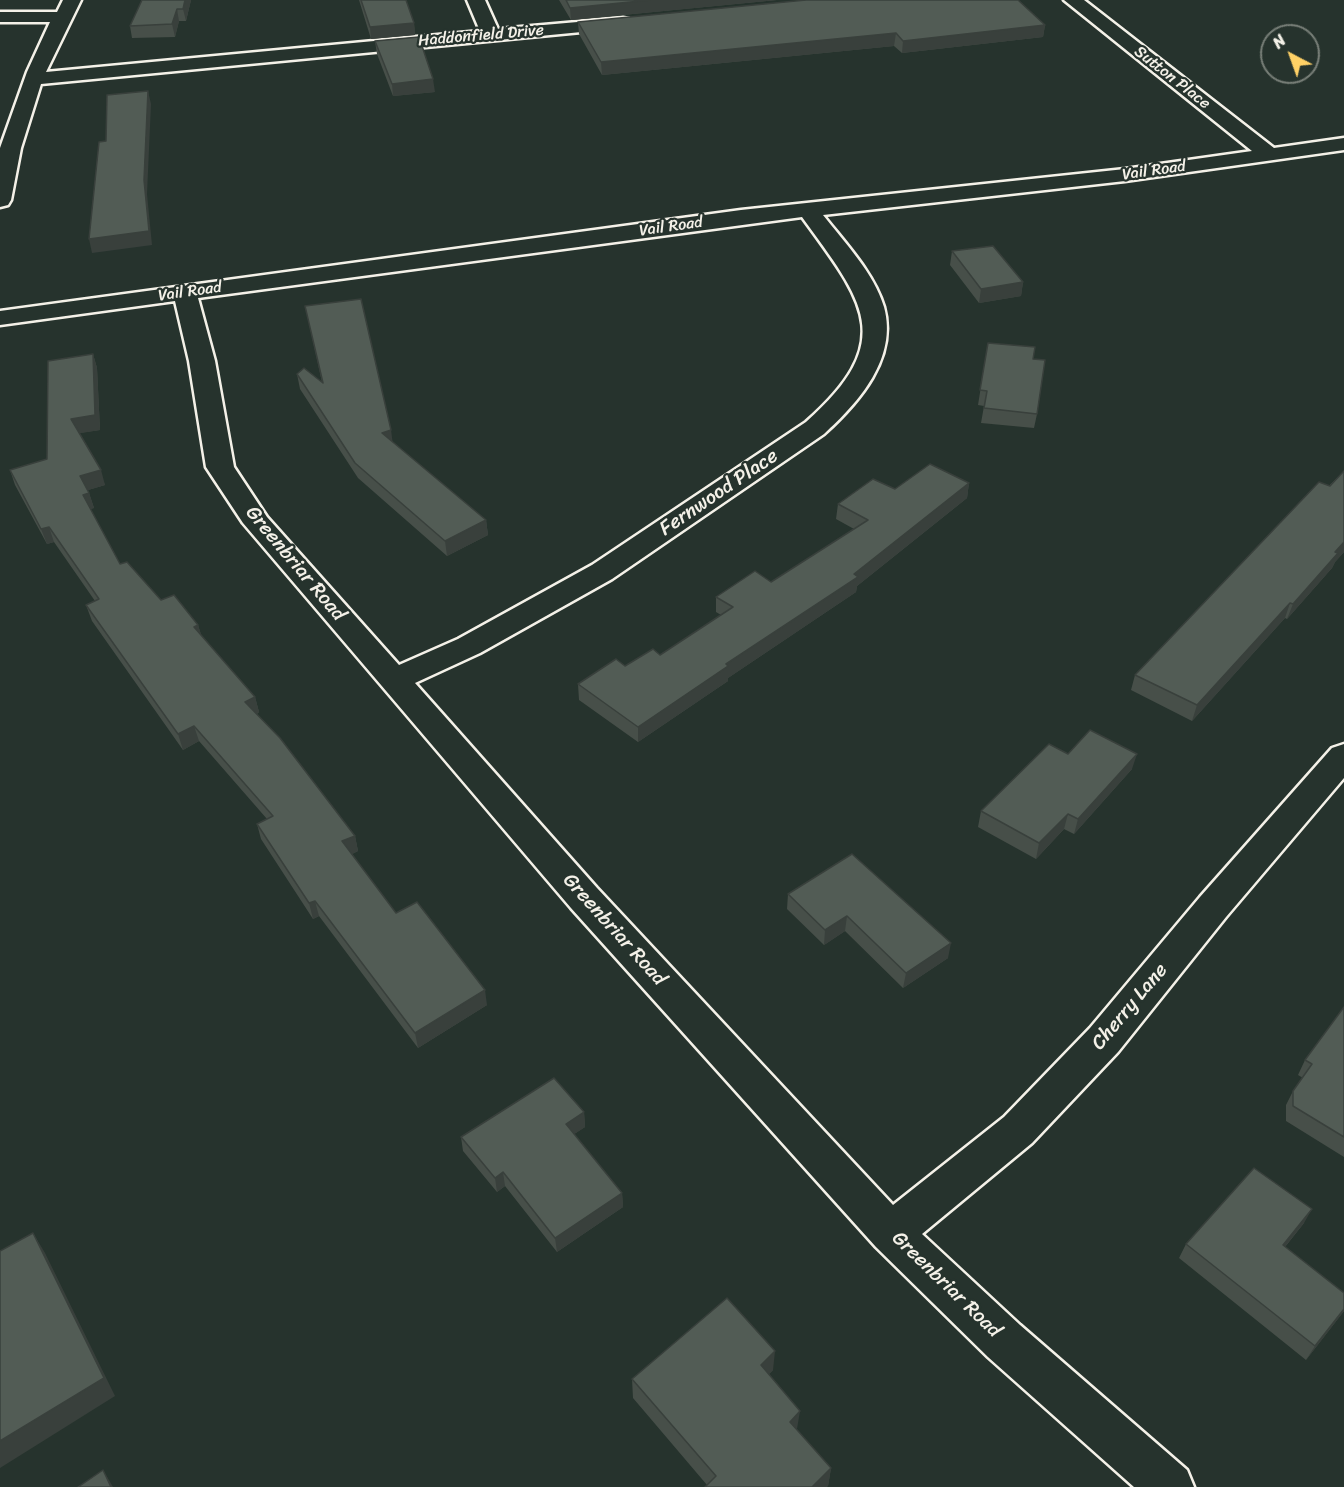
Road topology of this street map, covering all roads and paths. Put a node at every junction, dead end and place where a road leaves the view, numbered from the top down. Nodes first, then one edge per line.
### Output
1 (476, 0) edge
2 (1073, 0) edge
3 (67, 8) edge
4 (0, 17) edge
5 (641, 21) edge
6 (492, 35) junction
7 (34, 79) junction
8 (1344, 144) edge
9 (1270, 155) junction
10 (0, 200) edge
11 (808, 210) junction
12 (185, 292) junction
13 (0, 318) edge
14 (394, 680) junction
15 (1344, 756) edge
16 (891, 1233) junction
17 (1170, 1487) edge

1 - 6 street
2 - 9 street, Sutton Place
3 - 4 street
3 - 7 street
5 - 6 street, Haddonfield Drive
6 - 7 street, Haddonfield Drive
7 - 10 street
8 - 9 street, Vail Road
9 - 11 street, Vail Road
11 - 12 street, Vail Road
11 - 14 street, Fernwood Place
12 - 13 street, Vail Road
12 - 14 street, Greenbriar Road
14 - 16 street, Greenbriar Road
15 - 16 street, Cherry Lane
16 - 17 street, Greenbriar Road

